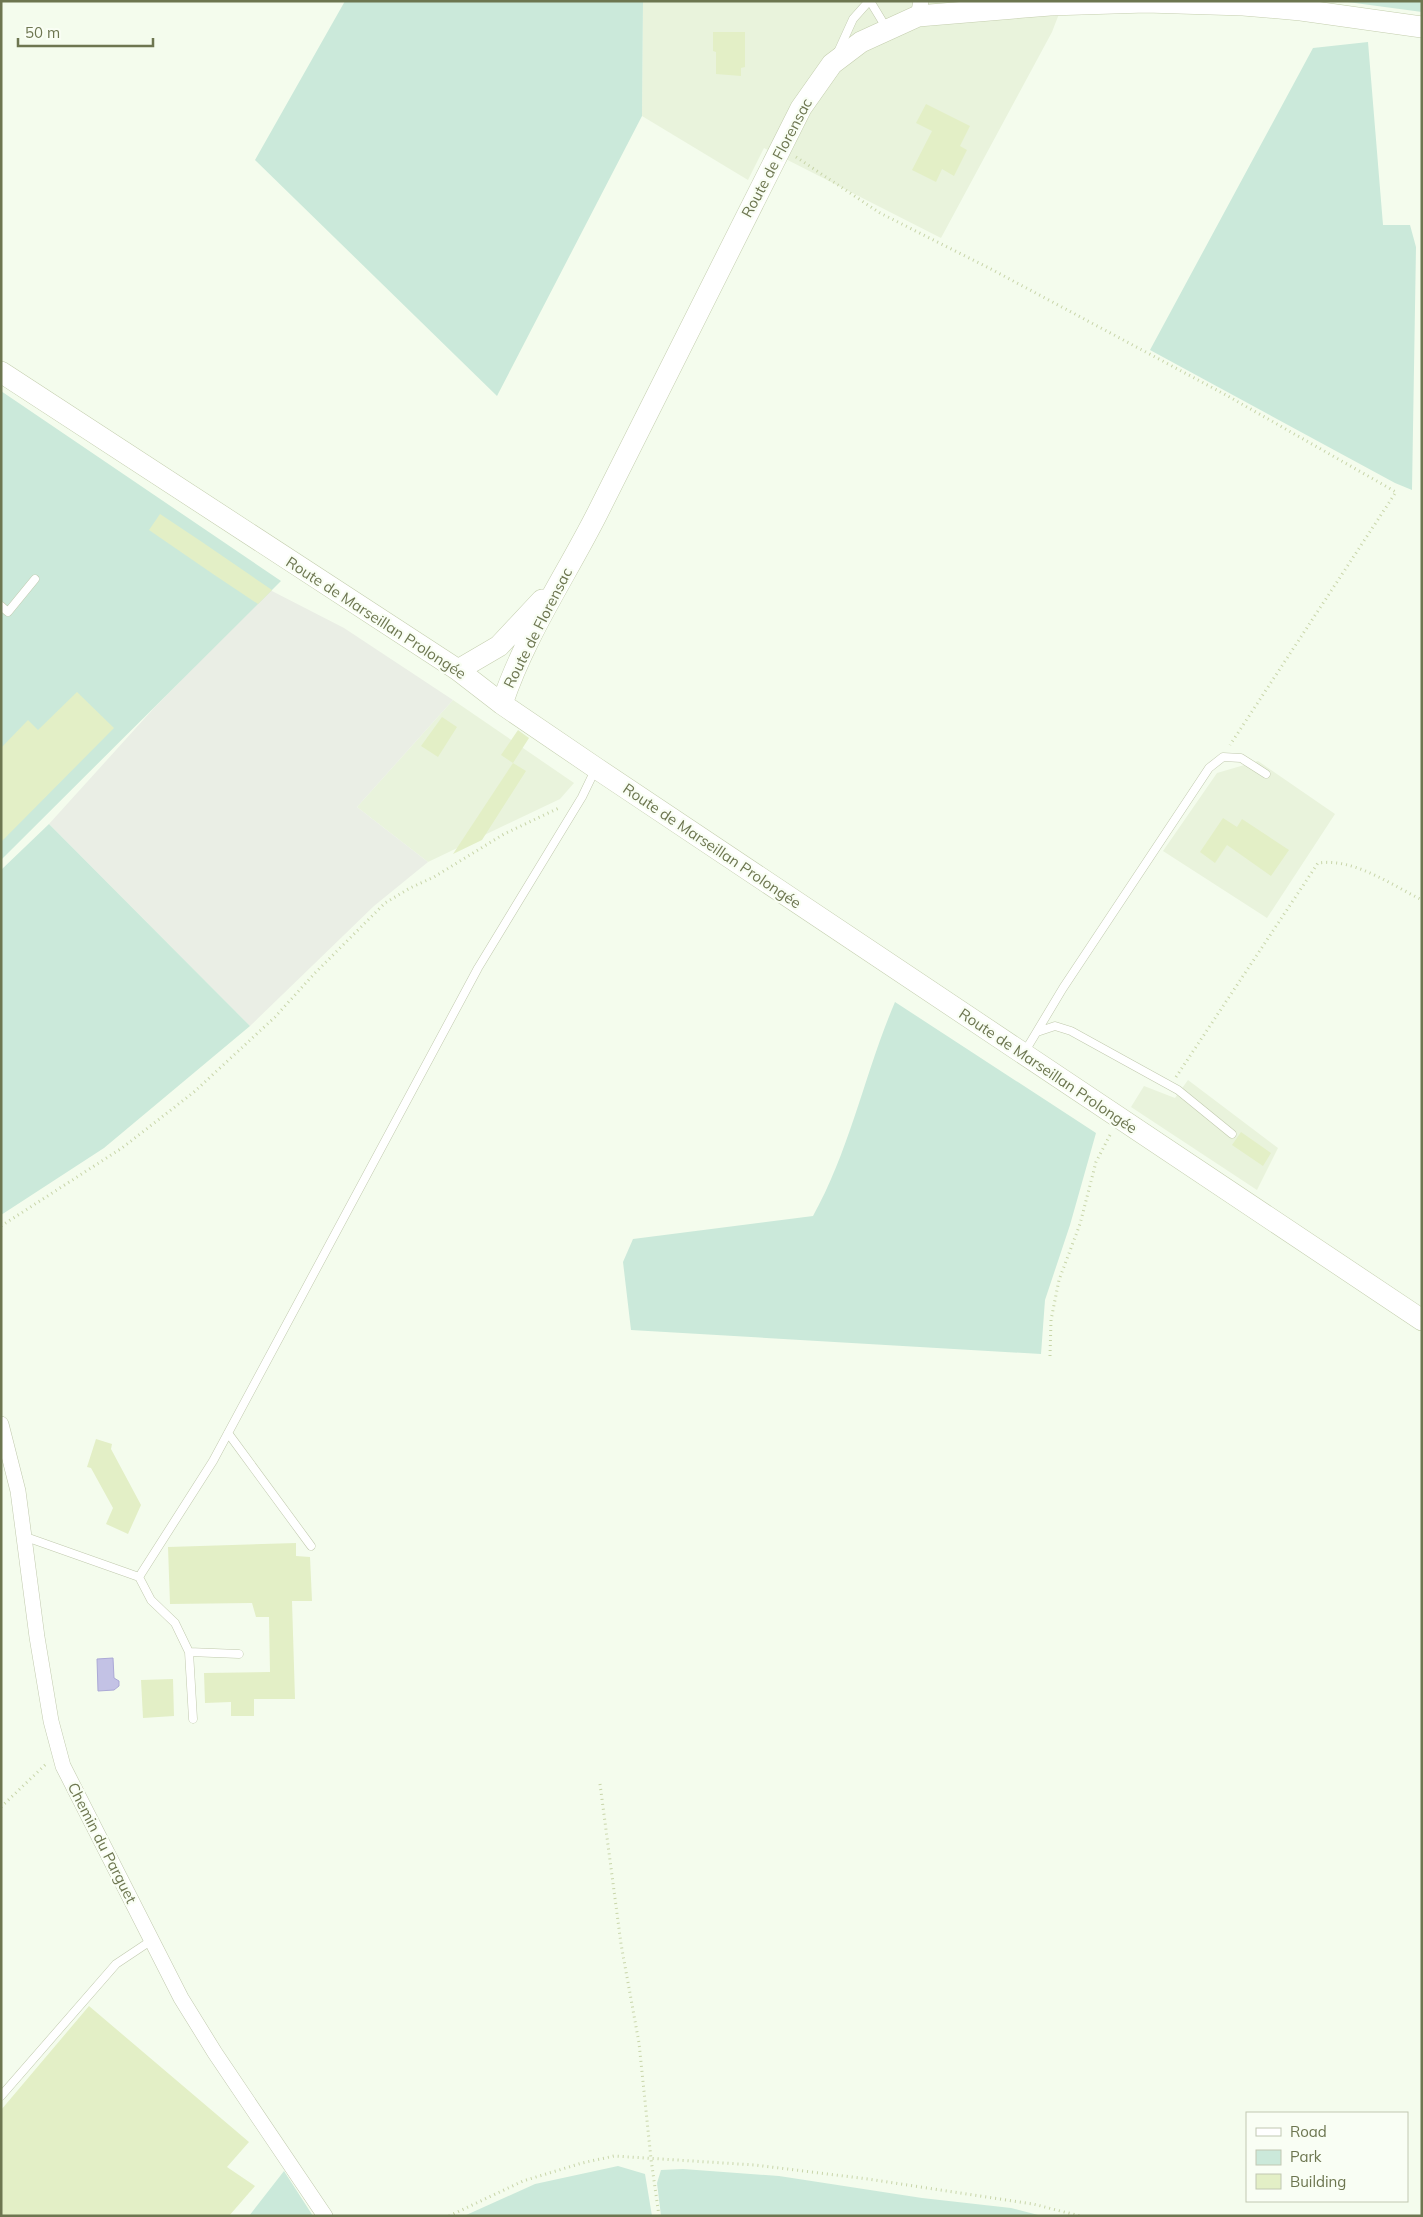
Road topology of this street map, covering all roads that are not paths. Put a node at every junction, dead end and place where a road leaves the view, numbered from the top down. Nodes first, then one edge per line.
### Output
1 (869, 1) edge
2 (920, 9) edge
3 (1422, 27) edge
4 (887, 29) junction
5 (832, 64) junction
6 (1, 372) edge
7 (576, 554) junction
8 (34, 579) dead end
9 (1, 606) edge
10 (458, 670) junction
11 (502, 704) junction
12 (596, 768) junction
13 (1266, 774) dead end
14 (1037, 1032) junction
15 (1023, 1055) junction
16 (1232, 1134) dead end
17 (1422, 1320) edge
18 (1, 1424) edge
19 (228, 1433) junction
20 (22, 1536) junction
21 (311, 1546) dead end
22 (139, 1577) junction
23 (189, 1652) junction
24 (239, 1654) dead end
25 (193, 1719) dead end
26 (152, 1940) junction
27 (1, 2096) edge
28 (326, 2216) edge

1 - 4 lane
1 - 5 lane
2 - 3 main road, Route de Florensac
2 - 4 main road, Route de Florensac
4 - 5 main road, Route de Florensac
5 - 7 main road, Route de Florensac
6 - 10 main road, Route de Marseillan Prolongée
7 - 10 main road, Route de Florensac
7 - 11 main road, Route de Florensac
8 - 9 lane
10 - 11 main road, Route de Marseillan Prolongée
11 - 12 main road, Route de Marseillan Prolongée
12 - 15 main road, Route de Marseillan Prolongée
12 - 19 lane
13 - 14 lane
14 - 15 lane
14 - 16 lane
15 - 17 main road, Route de Marseillan Prolongée
18 - 20 street, Chemin du Parguet
19 - 21 lane
19 - 22 lane
20 - 22 lane
20 - 26 street, Chemin du Parguet
22 - 23 lane
23 - 24 lane
23 - 25 lane
26 - 27 lane
26 - 28 street, Chemin du Parguet

